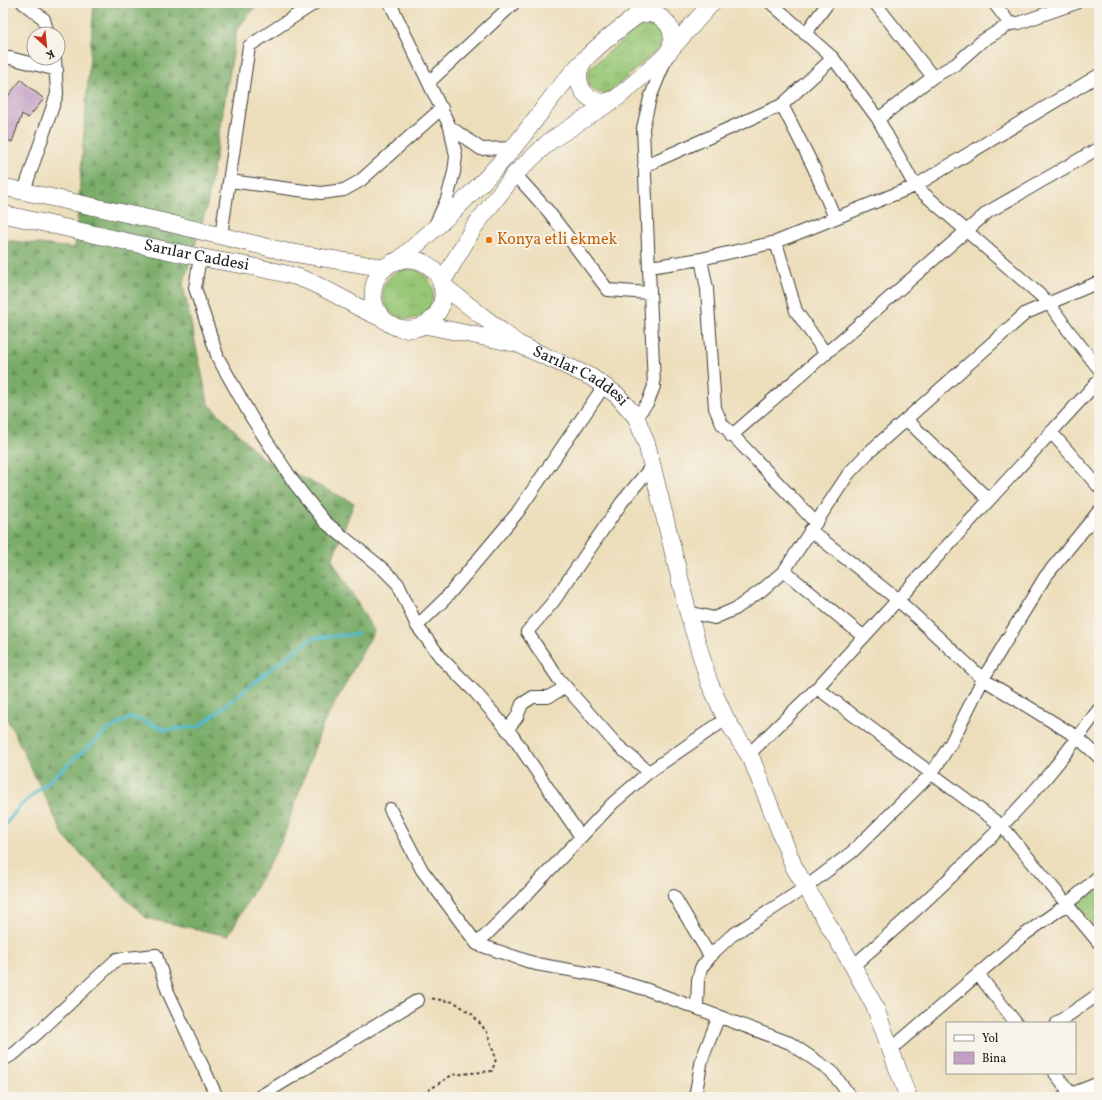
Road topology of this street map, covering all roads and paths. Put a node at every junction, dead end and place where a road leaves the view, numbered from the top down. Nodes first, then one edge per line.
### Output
1 (22, 3) edge
2 (315, 3) edge
3 (390, 3) edge
4 (514, 3) edge
5 (712, 3) edge
6 (771, 3) edge
7 (828, 3) edge
8 (875, 3) edge
9 (994, 3) edge
10 (1076, 3) edge
11 (646, 8) edge
12 (1010, 24) junction
13 (46, 26) edge
14 (804, 34) junction
15 (668, 54) junction
16 (3, 58) edge
17 (833, 58) junction
18 (584, 59) junction
19 (26, 60) edge
20 (56, 66) edge
21 (1099, 75) edge
22 (933, 77) junction
23 (429, 82) junction
24 (618, 97) junction
25 (782, 105) junction
26 (442, 108) junction
27 (878, 119) junction
28 (450, 126) junction
29 (513, 148) junction
30 (1099, 148) edge
31 (644, 166) junction
32 (515, 174) junction
33 (230, 181) junction
34 (915, 186) junction
35 (3, 187) edge
36 (24, 191) junction
37 (3, 214) edge
38 (835, 218) junction
39 (434, 227) junction
40 (967, 232) junction
41 (221, 236) junction
42 (776, 242) junction
43 (200, 257) junction
44 (701, 259) junction
45 (391, 264) junction
46 (650, 267) junction
47 (1099, 282) edge
48 (441, 284) junction
49 (649, 293) junction
50 (1048, 302) junction
51 (382, 318) junction
52 (424, 325) junction
53 (518, 344) junction
54 (826, 354) junction
55 (1099, 369) edge
56 (1099, 380) edge
57 (604, 386) junction
58 (636, 417) junction
59 (906, 420) junction
60 (1051, 432) junction
61 (731, 436) junction
62 (652, 466) junction
63 (1099, 487) edge
64 (989, 500) junction
65 (1099, 511) edge
66 (813, 526) junction
67 (784, 571) junction
68 (898, 600) junction
69 (688, 612) junction
70 (417, 626) junction
71 (864, 637) junction
72 (983, 679) junction
73 (566, 687) junction
74 (817, 688) junction
75 (1099, 708) edge
76 (726, 719) junction
77 (507, 730) junction
78 (1077, 737) junction
79 (748, 754) junction
80 (1099, 757) edge
81 (649, 772) junction
82 (932, 773) junction
83 (390, 809) dead end
84 (1002, 826) junction
85 (581, 838) junction
86 (1099, 876) edge
87 (806, 887) junction
88 (674, 896) dead end
89 (1067, 904) junction
90 (1099, 942) edge
91 (477, 944) junction
92 (710, 956) junction
93 (853, 966) junction
94 (978, 974) junction
95 (1099, 994) edge
96 (418, 1000) joint
97 (697, 1008) junction
98 (719, 1016) junction
99 (1015, 1022) edge
100 (1058, 1022) edge
101 (891, 1049) junction
102 (3, 1060) edge
103 (1056, 1074) edge
104 (1099, 1083) edge
105 (1067, 1096) edge
106 (217, 1097) edge
107 (258, 1097) edge
108 (418, 1097) edge
109 (695, 1097) edge
110 (851, 1097) edge
111 (908, 1097) edge

1 - 13 street
2 - 33 street
3 - 23 street
4 - 23 street
5 - 15 street
6 - 14 street
7 - 14 street
8 - 22 street
9 - 12 street
10 - 12 street
11 - 15 street
11 - 18 street
12 - 22 street
14 - 17 street
15 - 24 street
15 - 31 street
16 - 19 street
17 - 25 street
17 - 27 street
18 - 24 street
18 - 29 street
20 - 36 street
21 - 34 street
22 - 27 street
23 - 26 street
24 - 32 street
25 - 31 street
25 - 38 street
26 - 28 street
26 - 33 street
27 - 34 street
28 - 29 street
28 - 39 street
29 - 39 street
30 - 40 street
31 - 46 street
32 - 48 street
32 - 49 street
33 - 41 street
34 - 38 street
34 - 40 street
35 - 36 street, Sarılar Caddesi
36 - 41 street, Sarılar Caddesi
37 - 43 street, Sarılar Caddesi
38 - 42 street
39 - 45 street
40 - 50 street
40 - 54 street
41 - 45 street, Sarılar Caddesi
42 - 44 street
42 - 54 street
43 - 51 street, Sarılar Caddesi
43 - 70 street
44 - 46 street
44 - 61 street
45 - 48 street, Sarılar Caddesi
45 - 51 street
46 - 49 street
47 - 50 street
48 - 52 street
48 - 53 street, Sarılar Caddesi
49 - 58 street
50 - 55 street
50 - 59 street
51 - 52 street, Sarılar Caddesi
52 - 53 street, Sarılar Caddesi
53 - 57 street, Sarılar Caddesi
54 - 61 street
56 - 60 street
57 - 58 street, Sarılar Caddesi
57 - 70 street
58 - 62 street, Sarılar Caddesi
59 - 64 street
59 - 66 street
60 - 63 street
60 - 64 street
61 - 66 street
62 - 69 street, Sarılar Caddesi
62 - 73 street
64 - 68 street
65 - 72 street
66 - 67 street
66 - 68 street
67 - 69 street
67 - 71 street
68 - 71 street
68 - 72 street
69 - 76 street, Sarılar Caddesi
70 - 77 street
71 - 74 street
72 - 78 street
72 - 82 street
73 - 77 street
73 - 81 street
74 - 79 street
74 - 82 street
75 - 78 street
76 - 79 street, Sarılar Caddesi
76 - 81 street
77 - 85 street
78 - 80 street
78 - 84 street
79 - 87 street, Sarılar Caddesi
81 - 85 street
82 - 84 street
82 - 87 street
83 - 91 street
84 - 89 street
84 - 93 street
85 - 91 street
86 - 89 street
87 - 92 street
87 - 93 street, Sarılar Caddesi
88 - 92 street
89 - 90 street
89 - 94 street
91 - 97 street
92 - 97 street
93 - 101 street, Sarılar Caddesi
94 - 99 street
94 - 101 street
95 - 100 street
96 - 107 street
96 - 108 path
97 - 98 street
98 - 109 street
98 - 110 street
101 - 111 street, Sarılar Caddesi
102 - 106 street
103 - 105 street
104 - 105 street

